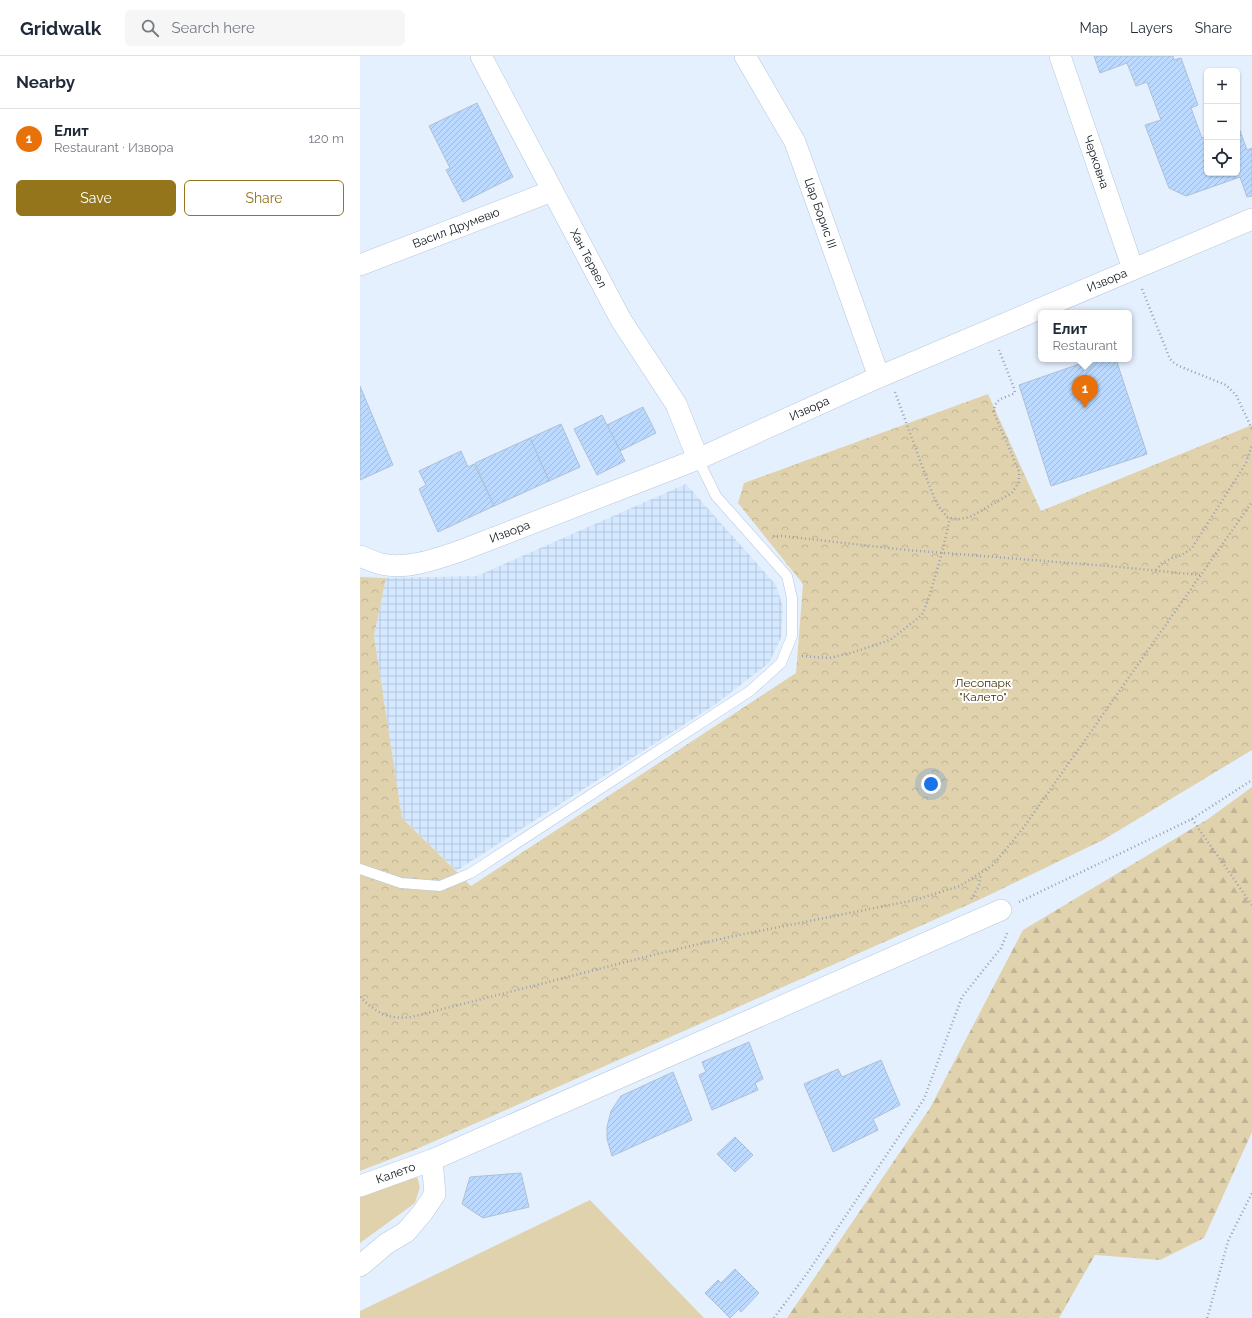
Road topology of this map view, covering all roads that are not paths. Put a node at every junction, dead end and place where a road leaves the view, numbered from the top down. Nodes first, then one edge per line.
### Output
1 (481, 56) edge
2 (745, 56) edge
3 (1060, 56) edge
4 (552, 191) junction
5 (1252, 219) edge
6 (360, 264) edge
7 (1133, 269) junction
8 (1038, 310) edge
9 (1038, 310) edge
10 (883, 375) junction
11 (698, 459) junction
12 (360, 556) edge
13 (360, 869) edge
14 (1001, 910) road end
15 (432, 1160) junction
16 (360, 1186) edge
17 (360, 1266) edge

1 - 4 street, Хан Тервел
2 - 10 street, Цар Борис III
3 - 7 street, Черковна
4 - 6 street, Васил Друмевю
4 - 11 street, Хан Тервел
5 - 7 street, Извора
7 - 8 street, Извора
9 - 10 street, Извора
10 - 11 street, Извора
11 - 12 street, Извора
11 - 13 lane
14 - 15 street, Калето
15 - 16 street, Калето
15 - 17 street

